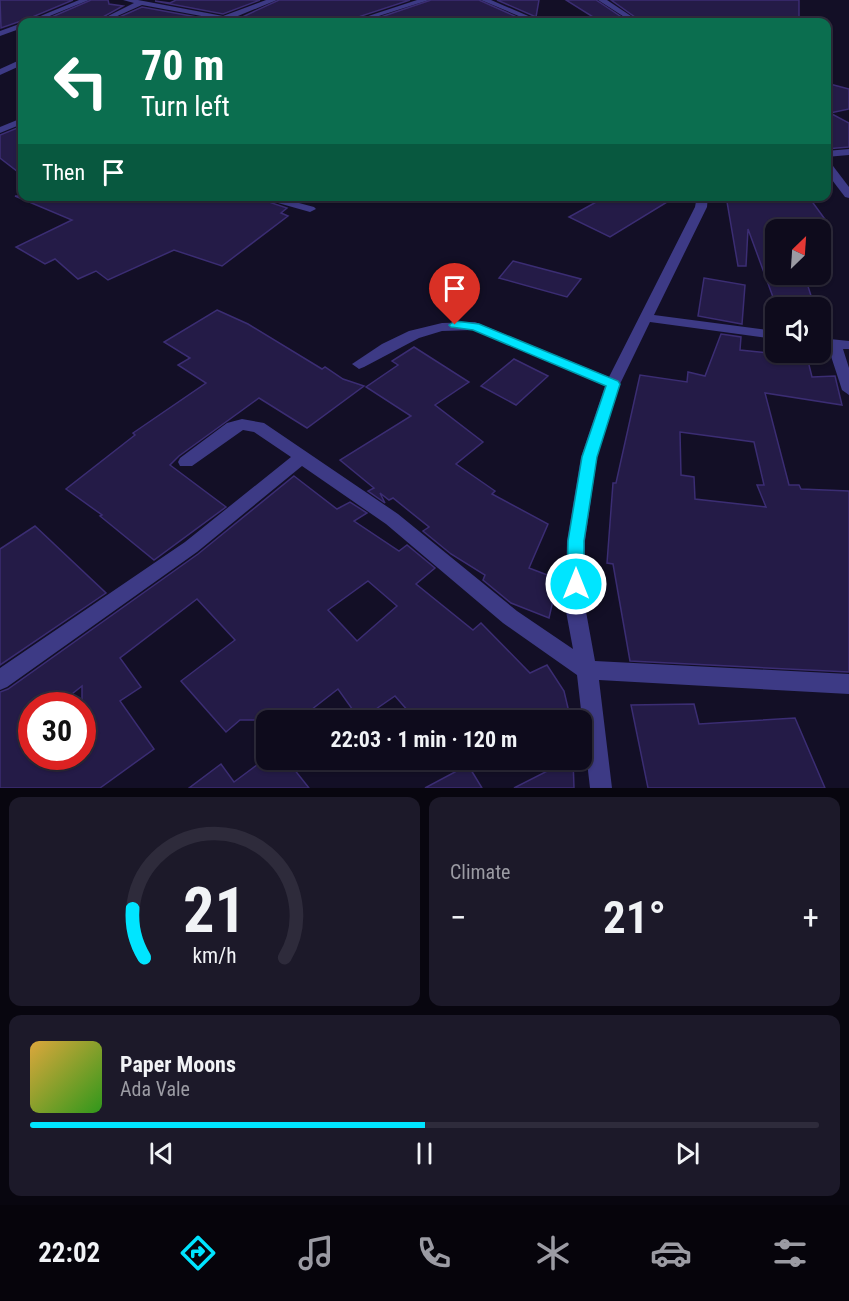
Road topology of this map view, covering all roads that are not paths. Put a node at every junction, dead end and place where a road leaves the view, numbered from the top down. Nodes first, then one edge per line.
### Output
1 (85, 0) edge
2 (127, 0) edge
3 (273, 0) edge
4 (425, 0) edge
5 (485, 0) edge
6 (602, 0) edge
7 (140, 2) edge
8 (40, 18) edge
9 (107, 18) edge
10 (224, 18) joint
11 (367, 18) edge
12 (529, 18) edge
13 (630, 18) edge
14 (18, 27) edge
15 (0, 34) edge
16 (18, 64) edge
17 (0, 72) edge
18 (17, 128) edge
19 (0, 130) edge
20 (849, 152) edge
21 (831, 154) edge
22 (831, 171) edge
23 (849, 195) edge
24 (278, 201) edge
25 (702, 201) edge
26 (310, 209) dead end
27 (648, 318) junction
28 (765, 334) edge
29 (834, 343) edge
30 (359, 364) dead end
31 (613, 384) junction
32 (849, 390) edge
33 (302, 457) junction
34 (186, 462) dead end
35 (587, 670) junction
36 (0, 680) edge
37 (849, 684) edge
38 (601, 788) edge

1 - 8 street
2 - 7 street
3 - 10 street
4 - 11 street
5 - 12 street
6 - 13 street
7 - 9 street
7 - 10 street
14 - 15 street
16 - 17 street
18 - 19 street
20 - 21 street
22 - 23 street
24 - 26 street
25 - 27 street
27 - 28 street
27 - 31 street
29 - 32 street
30 - 31 street
31 - 35 street
33 - 34 street
33 - 35 street
33 - 36 street
35 - 37 street
35 - 38 street

